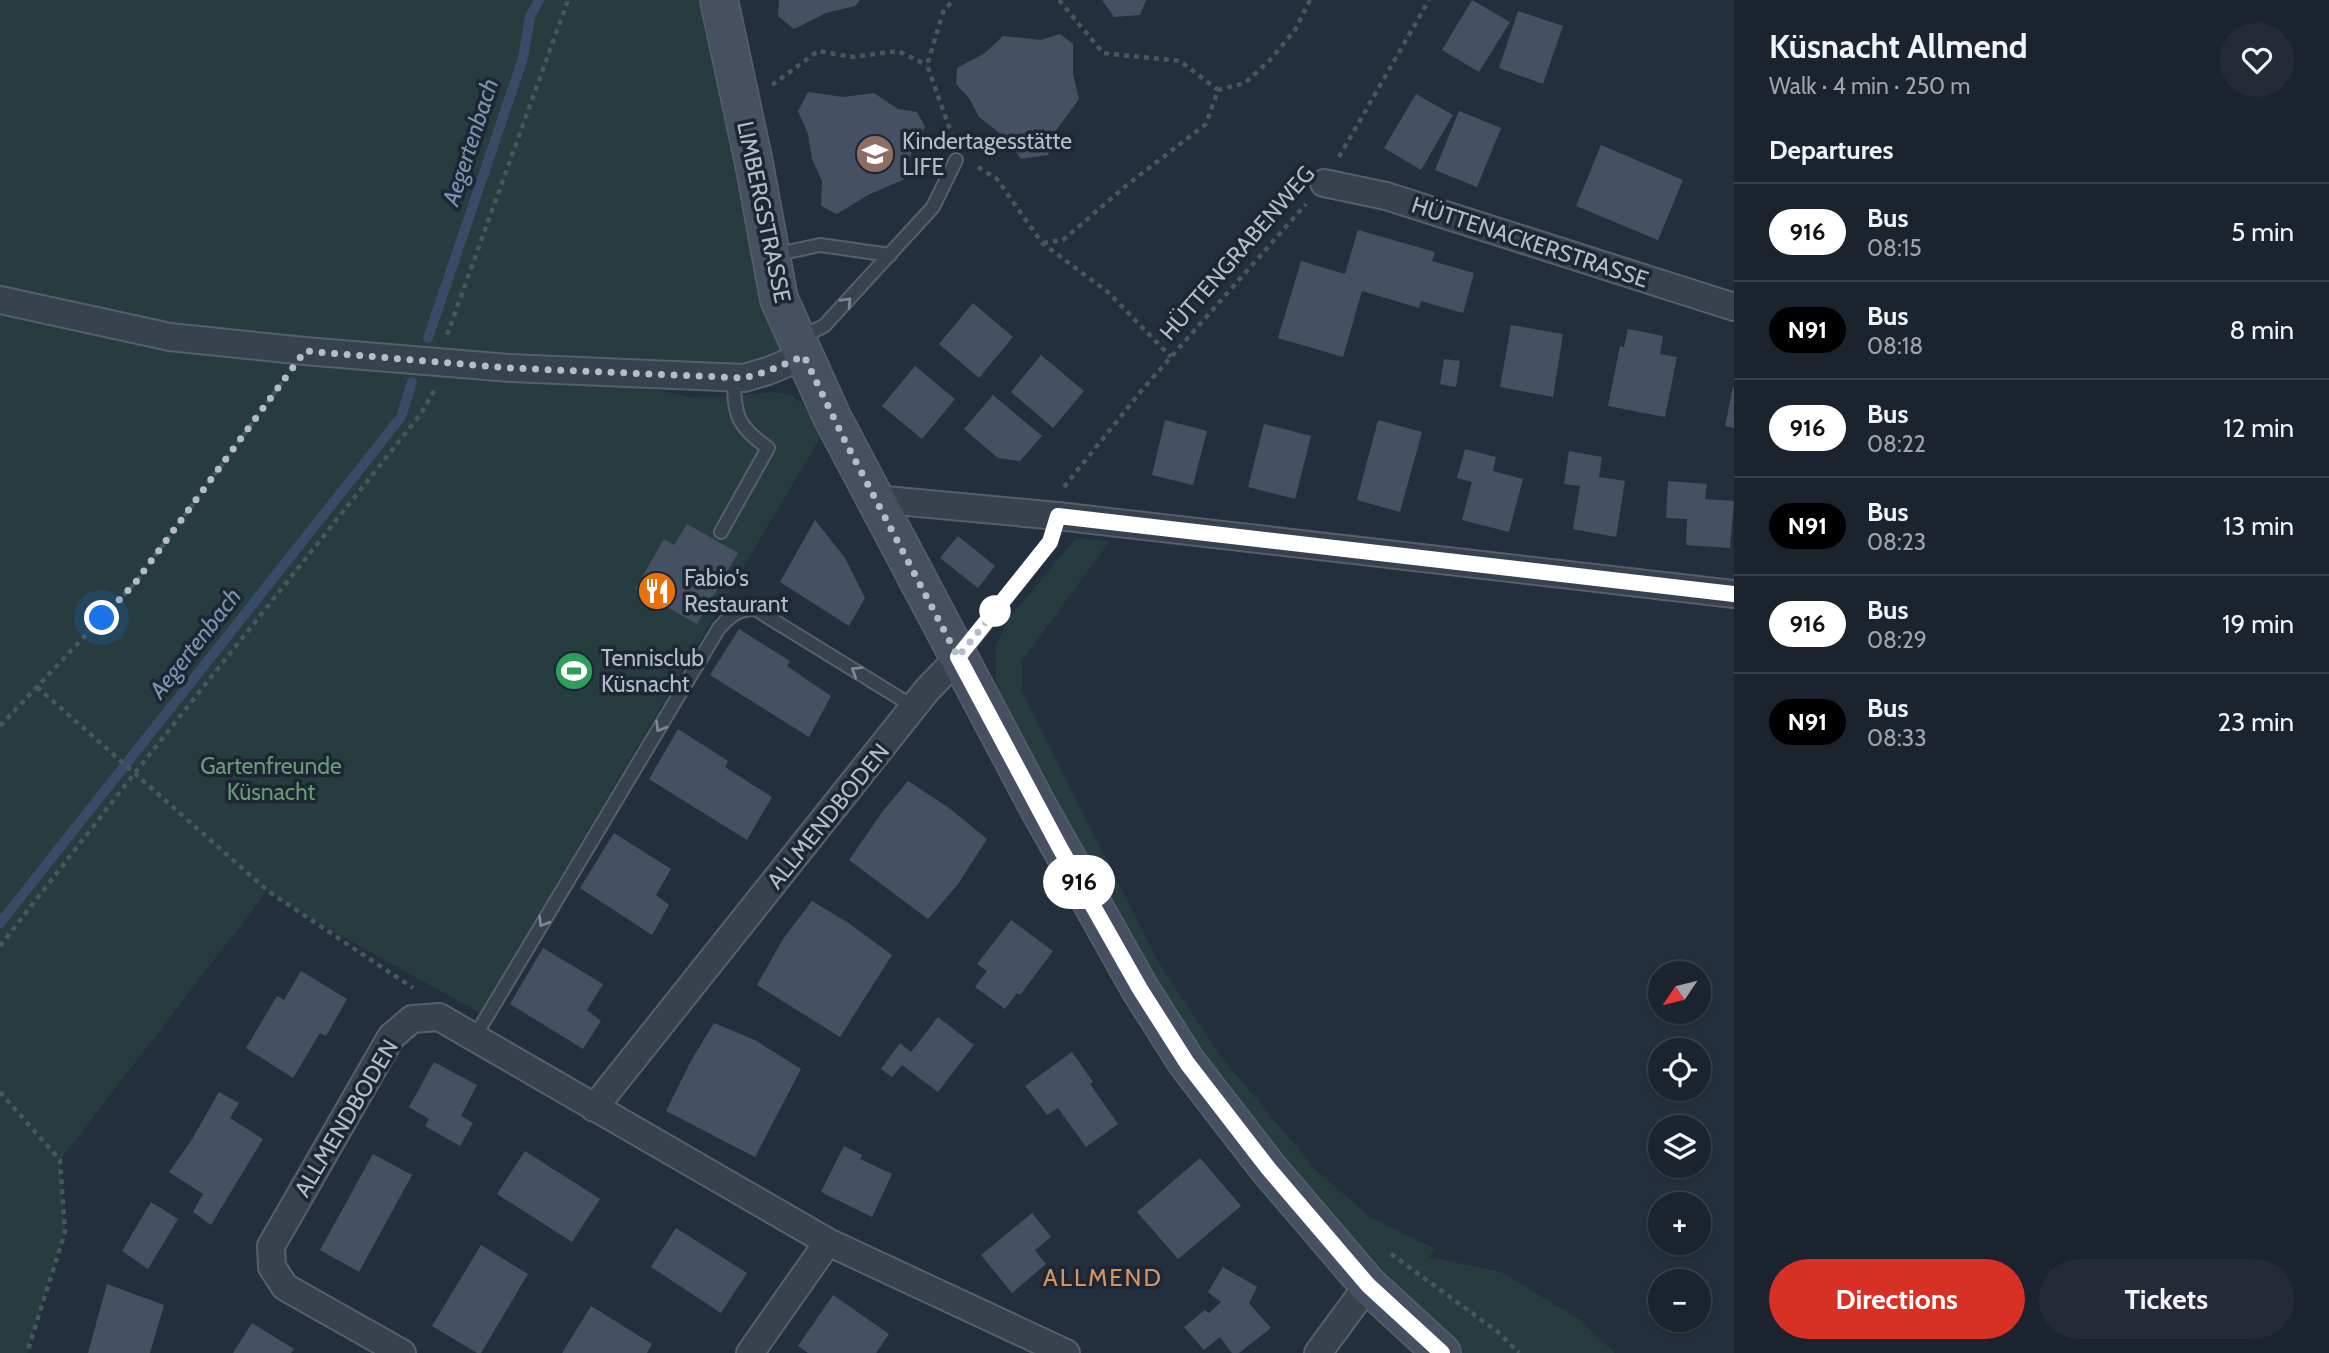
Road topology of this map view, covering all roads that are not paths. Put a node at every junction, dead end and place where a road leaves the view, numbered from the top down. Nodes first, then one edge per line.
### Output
1 (719, 0) edge
2 (962, 160) road end
3 (1324, 183) road end
4 (890, 255) junction
5 (770, 256) junction
6 (0, 300) edge
7 (1734, 307) edge
8 (800, 347) junction
9 (734, 378) junction
10 (875, 499) junction
11 (1058, 516) junction
12 (721, 532) dead end
13 (1734, 594) edge
14 (958, 657) junction
15 (914, 708) junction
16 (474, 1038) junction
17 (594, 1108) junction
18 (828, 1242) junction
19 (1368, 1285) junction
20 (402, 1353) edge
21 (750, 1353) edge
22 (1066, 1353) edge
23 (1318, 1353) edge
24 (1442, 1353) edge

1 - 5 street, LIMBERGSTRASSE
2 - 4 lane
3 - 7 street, HÜTTENACKERSTRASSE
4 - 5 lane
8 -> 4 lane
5 - 8 street, LIMBERGSTRASSE
6 - 9 street
8 - 9 street
8 - 10 street, LIMBERGSTRASSE
9 - 12 lane
10 - 11 street
10 - 14 street, LIMBERGSTRASSE
11 - 13 street
11 - 14 lane
14 - 15 street, ALLMENDBODEN
14 - 19 street, LIMBERGSTRASSE
15 -> 16 lane
15 - 17 street, ALLMENDBODEN
16 - 17 street
16 - 20 street, ALLMENDBODEN
17 - 18 street
18 - 21 street
18 - 22 street
19 - 23 street
19 - 24 street, LIMBERGSTRASSE

